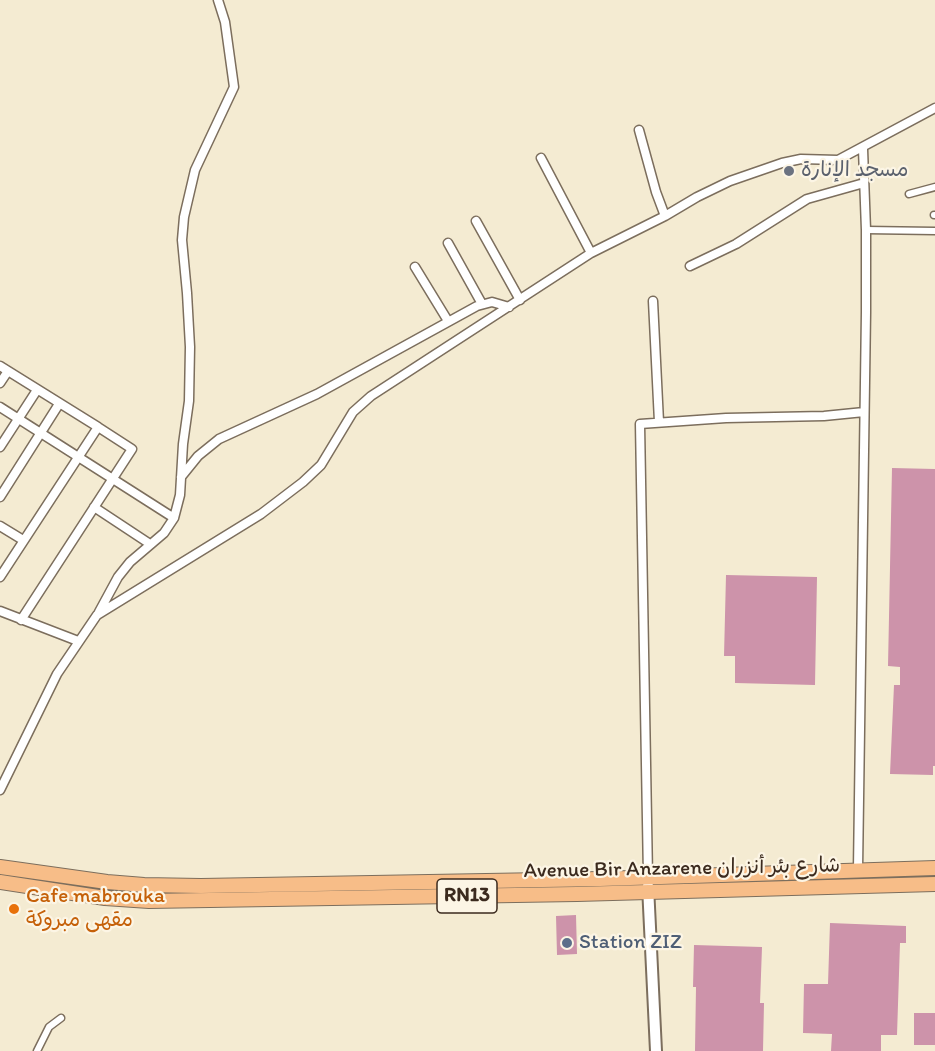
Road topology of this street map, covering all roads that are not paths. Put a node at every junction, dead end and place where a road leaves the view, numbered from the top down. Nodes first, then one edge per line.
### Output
1 (218, 0) edge
2 (935, 108) edge
3 (639, 130) dead end
4 (863, 148) junction
5 (541, 158) dead end
6 (864, 183) junction
7 (935, 187) edge
8 (909, 194) dead end
9 (665, 216) junction
10 (476, 221) dead end
11 (866, 230) junction
12 (935, 231) edge
13 (448, 243) dead end
14 (591, 253) junction
15 (690, 266) dead end
16 (415, 267) dead end
17 (520, 300) junction
18 (653, 301) dead end
19 (482, 304) junction
20 (509, 307) junction
21 (448, 321) junction
22 (4, 369) edge
23 (0, 383) edge
24 (37, 390) junction
25 (59, 404) junction
26 (0, 407) edge
27 (864, 412) junction
28 (19, 418) junction
29 (659, 422) junction
30 (98, 427) junction
31 (42, 432) junction
32 (0, 447) edge
33 (79, 456) junction
34 (181, 477) junction
35 (113, 479) junction
36 (0, 497) edge
37 (94, 507) junction
38 (174, 518) junction
39 (0, 526) edge
40 (23, 540) junction
41 (150, 544) junction
42 (0, 577) edge
43 (0, 610) edge
44 (97, 615) junction
45 (21, 620) junction
46 (78, 641) junction
47 (0, 790) edge
48 (0, 867) edge
49 (935, 868) edge
50 (858, 869) junction
51 (648, 877) junction
52 (0, 882) edge
53 (935, 884) edge
54 (648, 891) junction
55 (61, 1018) dead end
56 (37, 1051) edge
57 (656, 1051) edge

1 - 34 street
2 - 4 street
3 - 9 street
4 - 6 street
4 - 9 street
5 - 14 street
6 - 11 street
6 - 15 street
7 - 8 street
9 - 14 street
10 - 17 street
11 - 12 street
11 - 27 street
13 - 19 street
14 - 17 street
16 - 21 street
17 - 20 street
18 - 29 street
19 - 20 street
19 - 21 street
20 - 44 street
21 - 34 street
22 - 23 street
22 - 24 street
24 - 25 street
24 - 28 street
25 - 30 street
25 - 31 street
26 - 28 street
27 - 29 street
27 - 50 street
28 - 31 street
28 - 32 street
29 - 51 street
30 - 33 street
30 - 35 street
31 - 33 street
31 - 36 street
33 - 35 street
33 - 40 street
34 - 38 street
35 - 37 street
35 - 38 street
37 - 41 street
37 - 45 street
38 - 41 street
39 - 40 street
40 - 42 street
41 - 44 street
43 - 45 street
44 - 46 street
45 - 46 street
46 - 47 street
48 - 51 main road, Avenue Bir Anzarene شارع بئر أنزران / RN13
49 - 50 main road, Avenue Bir Anzarene شارع بئر أنزران / RN13
50 - 51 main road, Avenue Bir Anzarene شارع بئر أنزران / RN13
51 - 54 street
52 - 54 main road, Avenue Bir Anzarene شارع بئر أنزران / RN13
53 - 54 main road, Avenue Bir Anzarene شارع بئر أنزران / RN13
54 - 57 street
55 - 56 street

